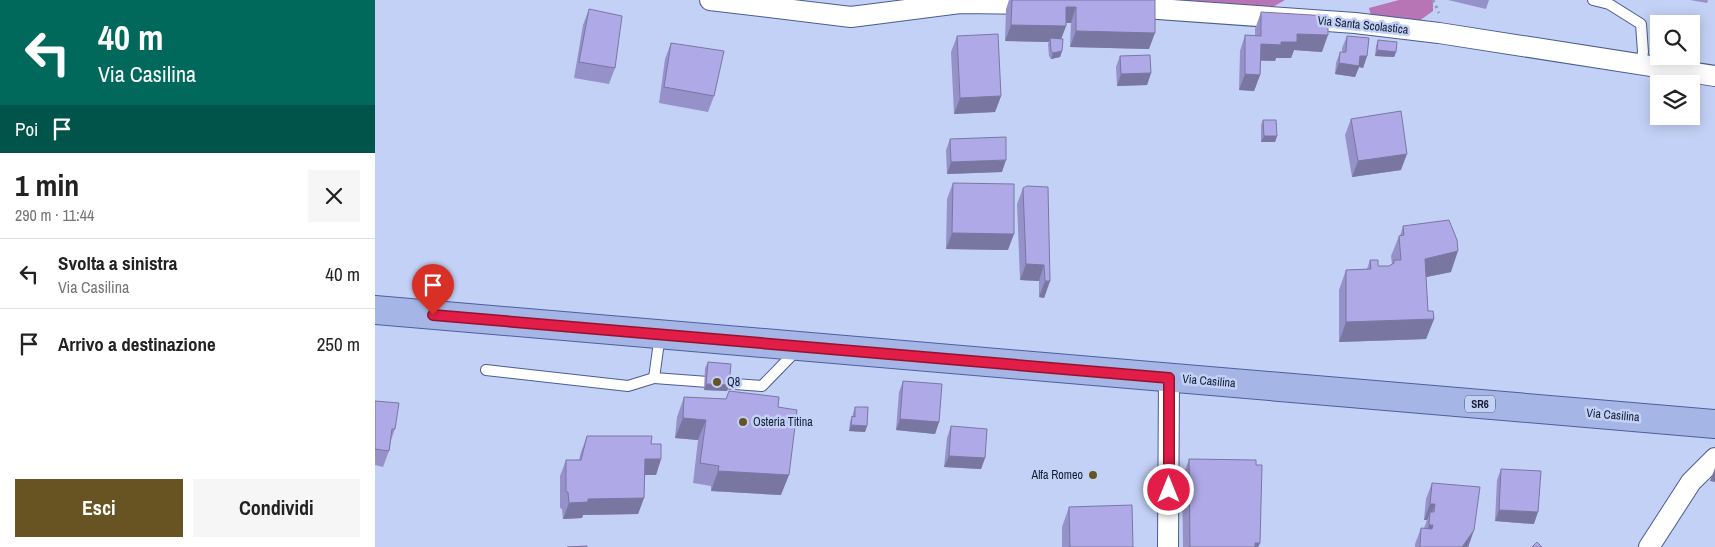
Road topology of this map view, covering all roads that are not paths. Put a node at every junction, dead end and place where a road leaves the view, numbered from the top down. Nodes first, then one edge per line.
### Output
1 (710, 0) edge
2 (1593, 0) edge
3 (912, 4) edge
4 (1059, 5) edge
5 (1107, 6) edge
6 (1641, 64) junction
7 (1715, 76) edge
8 (375, 310) edge
9 (660, 334) junction
10 (801, 346) junction
11 (486, 370) dead end
12 (654, 378) junction
13 (1169, 378) junction
14 (1715, 424) edge
15 (1715, 458) edge
16 (1169, 547) edge
17 (1649, 547) edge

1 - 3 street
2 - 6 lane
3 - 4 street
5 - 6 street, Via Santa Scolastica
6 - 7 street, Via Santa Scolastica
8 - 9 main road, Via Casilina / SR6
9 - 10 main road, Via Casilina / SR6
9 - 12 lane
10 - 12 lane
10 - 13 main road, Via Casilina / SR6
11 - 12 lane
13 - 14 main road, Via Casilina / SR6
13 - 16 street
15 - 17 street

